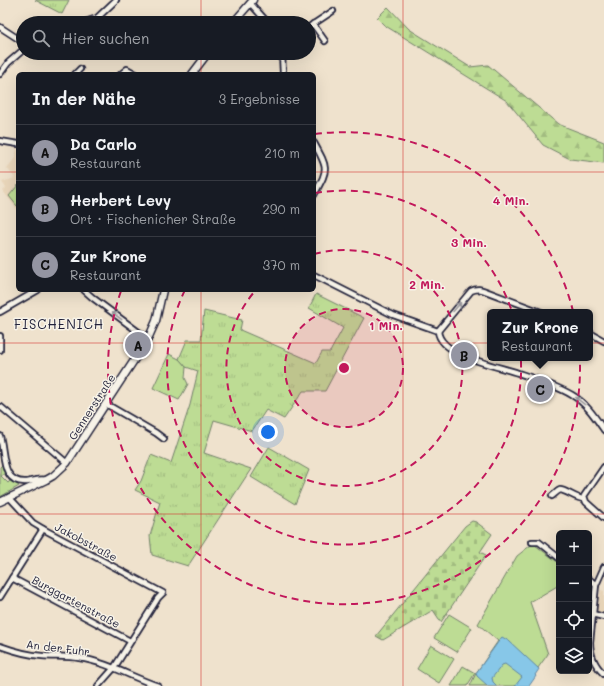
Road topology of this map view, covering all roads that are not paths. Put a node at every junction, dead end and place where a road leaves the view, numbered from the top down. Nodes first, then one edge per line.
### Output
1 (116, 0) edge
2 (252, 2) edge
3 (334, 12) dead end
4 (99, 16) edge
5 (239, 16) edge
6 (263, 16) edge
7 (316, 23) edge
8 (0, 28) edge
9 (316, 31) edge
10 (16, 38) edge
11 (325, 41) dead end
12 (16, 56) edge
13 (203, 60) edge
14 (282, 60) edge
15 (80, 68) dead end
16 (77, 72) edge
17 (123, 72) edge
18 (132, 72) edge
19 (194, 72) edge
20 (283, 72) edge
21 (0, 74) edge
22 (0, 141) edge
23 (16, 144) edge
24 (316, 147) edge
25 (316, 191) edge
26 (316, 276) edge
27 (35, 292) edge
28 (86, 292) edge
29 (163, 292) edge
30 (534, 309) edge
31 (0, 312) edge
32 (438, 331) junction
33 (593, 335) edge
34 (0, 336) edge
35 (148, 339) junction
36 (604, 341) edge
37 (0, 350) edge
38 (106, 404) junction
39 (1, 407) dead end
40 (604, 430) edge
41 (0, 436) edge
42 (164, 439) dead end
43 (67, 463) junction
44 (604, 467) edge
45 (46, 480) junction
46 (552, 496) dead end
47 (9, 497) junction
48 (584, 499) junction
49 (0, 502) edge
50 (604, 518) edge
51 (43, 529) junction
52 (532, 542) dead end
53 (556, 556) edge
54 (604, 567) edge
55 (12, 578) junction
56 (592, 582) edge
57 (596, 585) junction
58 (0, 597) edge
59 (592, 614) joint
60 (604, 617) edge
61 (591, 638) edge
62 (130, 641) junction
63 (0, 646) edge
64 (114, 668) junction
65 (604, 674) edge
66 (98, 686) edge
67 (158, 686) edge

1 - 4 street
2 - 5 street
2 - 6 street
3 - 7 street
8 - 10 street
9 - 11 street
12 - 21 street
13 - 19 street
14 - 20 street
15 - 16 street
17 - 18 street
22 - 23 street
24 - 25 street
26 - 32 street
27 - 31 street
35 -> 28 street
29 - 35 street, Gennerstraße
32 -> 30 street
40 -> 32 street
33 - 36 street
34 - 37 street
35 - 38 street, Gennerstraße
38 - 42 street
38 - 43 street, Gennerstraße
39 - 43 street
41 - 45 street
43 - 45 street, Gennerstraße
44 - 48 street
45 - 47 street, Gennerstraße
46 - 48 street
47 - 49 street, Gennerstraße
47 - 51 street, Jakobstraße
48 - 50 street
51 - 55 street
51 - 62 street, Jakobstraße
52 - 53 street
54 - 57 street
55 - 58 street
55 - 62 street, Burggartenstraße
56 - 57 street
57 - 59 street
59 - 60 street
61 - 65 street
62 - 64 street
63 - 64 street, An der Fuhr
64 - 66 street
64 - 67 street, An der Fuhr

